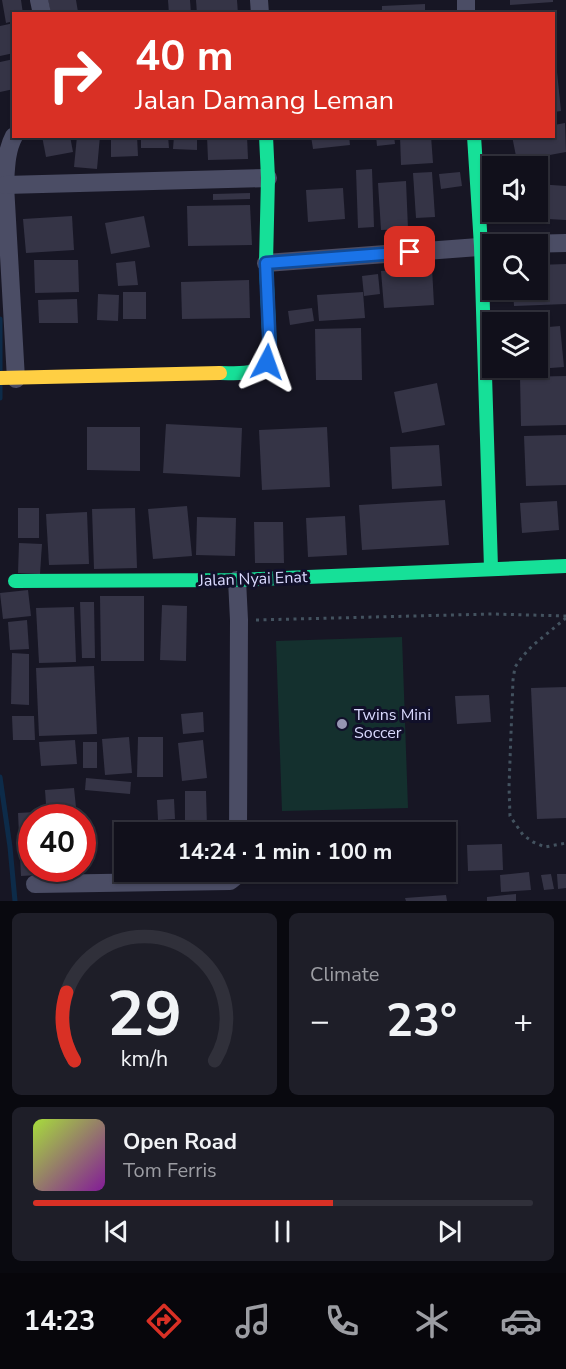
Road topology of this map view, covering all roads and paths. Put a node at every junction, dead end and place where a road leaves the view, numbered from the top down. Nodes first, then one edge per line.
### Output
1 (13, 138) edge
2 (266, 138) edge
3 (474, 138) edge
4 (268, 178) junction
5 (5, 185) junction
6 (486, 234) edge
7 (548, 243) edge
8 (566, 243) edge
9 (482, 246) edge
10 (266, 263) junction
11 (488, 300) edge
12 (8, 379) edge
13 (566, 566) edge
14 (491, 568) junction
15 (237, 580) junction
16 (15, 581) dead end
17 (566, 617) edge
18 (239, 620) junction
19 (238, 822) edge
20 (566, 843) edge
21 (132, 882) edge
22 (35, 884) dead end

1 - 5 street
2 - 4 street
3 - 6 street
4 - 5 street
4 - 10 street
5 - 12 street
7 - 8 street
9 - 10 street
10 - 12 street
11 - 14 street
13 - 14 street, Jalan Nyai Enat
14 - 15 street, Jalan Nyai Enat
15 - 16 street, Jalan Nyai Enat
15 - 18 street
17 - 18 path
17 - 20 path
18 - 19 street
21 - 22 street

